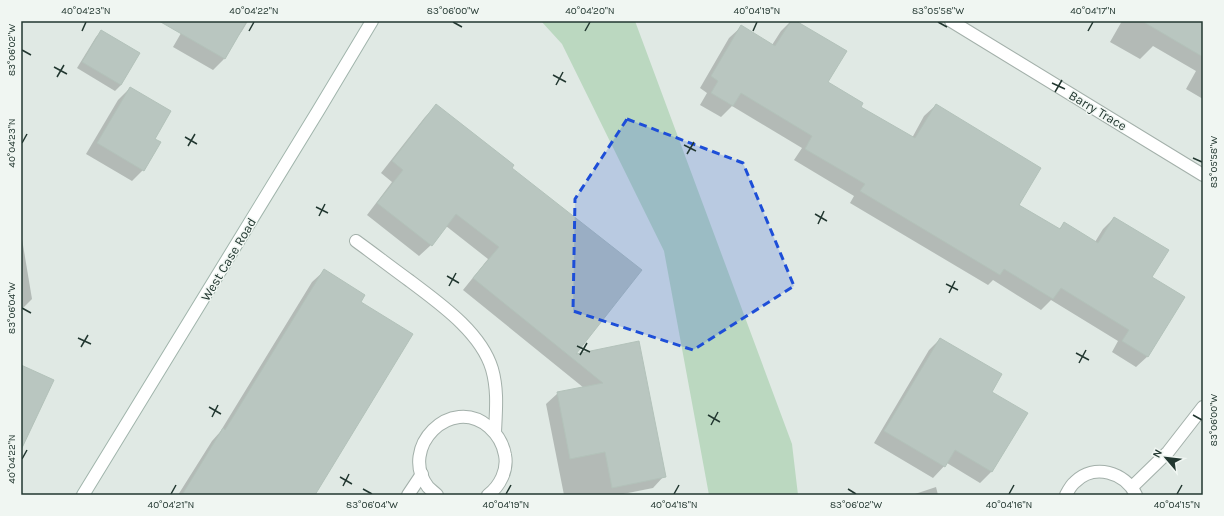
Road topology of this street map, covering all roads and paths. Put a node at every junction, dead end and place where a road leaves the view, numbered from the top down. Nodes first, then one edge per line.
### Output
1 (372, 21) edge
2 (951, 21) edge
3 (1203, 175) edge
4 (356, 241) dead end
5 (1203, 407) edge
6 (495, 432) junction
7 (422, 474) junction
8 (1134, 491) edge
9 (83, 495) edge
10 (408, 495) edge
11 (437, 495) edge
12 (488, 495) edge
13 (1066, 495) edge

1 - 9 street, West Case Road
2 - 3 street, Barry Trace
4 - 6 street
5 - 8 street
6 - 7 street
6 - 12 street
7 - 10 street
7 - 11 street
8 - 13 street

